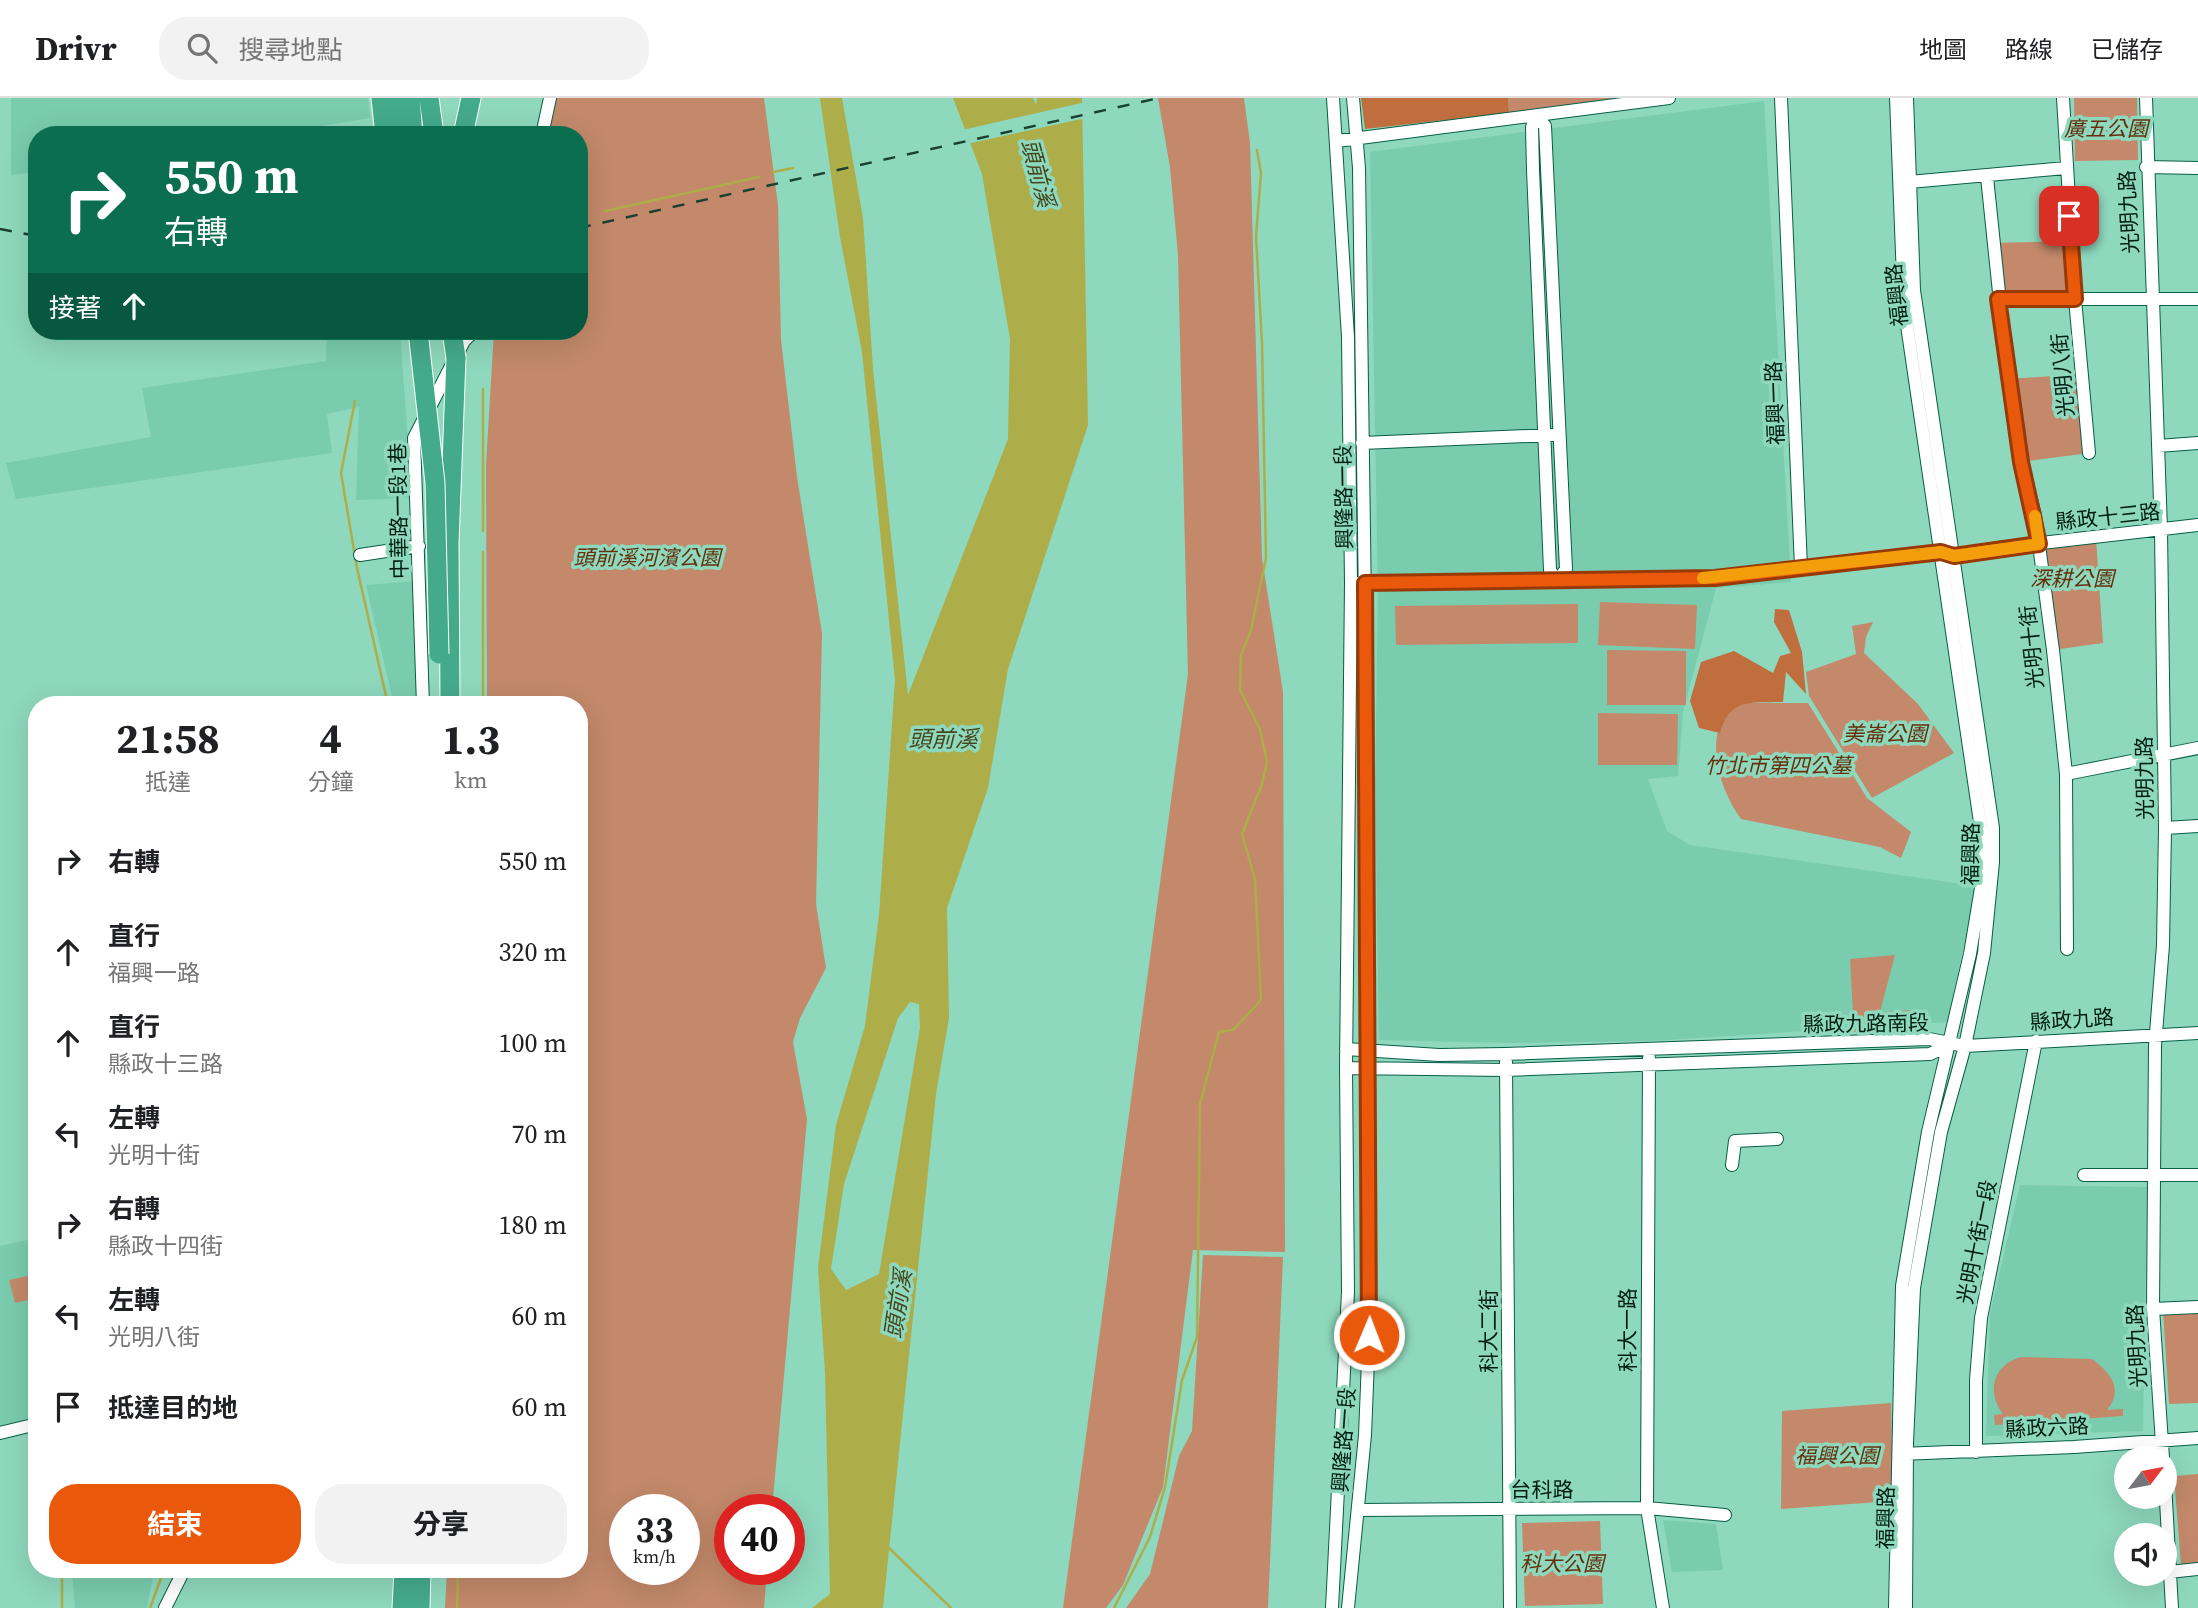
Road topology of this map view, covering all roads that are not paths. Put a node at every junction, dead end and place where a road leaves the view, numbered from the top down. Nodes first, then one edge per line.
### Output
1 (381, 98) edge
2 (396, 98) edge
3 (410, 98) edge
4 (429, 98) edge
5 (471, 98) edge
6 (550, 98) edge
7 (1333, 98) edge
8 (1353, 98) edge
9 (1669, 98) edge
10 (1781, 98) edge
11 (1896, 98) edge
12 (1907, 98) edge
13 (2063, 98) edge
14 (2146, 98) edge
15 (1537, 117) junction
16 (384, 126) edge
17 (398, 126) edge
18 (412, 126) edge
19 (433, 126) edge
20 (465, 126) edge
21 (544, 126) edge
22 (1357, 140) junction
23 (1337, 141) junction
24 (2146, 167) junction
25 (2066, 168) junction
26 (2198, 168) edge
27 (1987, 177) junction
28 (1909, 182) junction
29 (1998, 299) junction
30 (2075, 299) junction
31 (2198, 299) edge
32 (2152, 300) junction
33 (406, 340) edge
34 (419, 340) edge
35 (432, 340) edge
36 (455, 340) edge
37 (465, 340) edge
38 (1560, 435) junction
39 (1545, 436) junction
40 (1362, 443) junction
41 (2198, 443) edge
42 (2158, 446) junction
43 (2089, 453) dead end
44 (2198, 525) edge
45 (2161, 530) junction
46 (449, 543) junction
47 (2039, 544) junction
48 (419, 546) junction
49 (1941, 552) junction
50 (360, 555) dead end
51 (1954, 556) junction
52 (1801, 567) junction
53 (1557, 582) junction
54 (1358, 583) junction
55 (439, 654) junction
56 (423, 696) edge
57 (438, 696) edge
58 (450, 696) edge
59 (2198, 748) edge
60 (2164, 754) junction
61 (2066, 774) junction
62 (2198, 826) edge
63 (2165, 828) junction
64 (2067, 949) dead end
65 (2156, 1033) junction
66 (2198, 1033) edge
67 (2036, 1041) junction
68 (1949, 1045) junction
69 (1965, 1046) junction
70 (1346, 1049) junction
71 (1369, 1050) junction
72 (1648, 1051) junction
73 (1506, 1054) junction
74 (1648, 1065) junction
75 (1346, 1068) junction
76 (1368, 1068) junction
77 (1506, 1070) junction
78 (1777, 1139) dead end
79 (1732, 1165) dead end
80 (2154, 1174) junction
81 (2084, 1175) dead end
82 (2198, 1175) edge
83 (2198, 1307) edge
84 (2153, 1308) junction
85 (28, 1425) edge
86 (0, 1433) edge
87 (2198, 1437) edge
88 (2161, 1440) junction
89 (2162, 1446) edge
90 (1976, 1452) junction
91 (1902, 1454) junction
92 (1647, 1508) junction
93 (1509, 1509) junction
94 (1359, 1510) junction
95 (1725, 1515) dead end
96 (2198, 1569) edge
97 (2177, 1571) edge
98 (180, 1578) edge
99 (404, 1578) edge
100 (421, 1578) edge
101 (2170, 1586) edge
102 (165, 1608) edge
103 (402, 1608) edge
104 (420, 1608) edge
105 (1332, 1608) edge
106 (1349, 1608) edge
107 (1510, 1608) edge
108 (1663, 1608) edge
109 (1895, 1608) edge
110 (1906, 1608) edge
111 (2172, 1608) edge

1 - 16 highway
2 - 17 highway
3 - 18 highway
4 - 19 highway
5 - 20 highway
6 - 21 street
7 - 23 street, 興隆路一段
8 - 22 street, 興隆路一段
9 - 15 street
10 - 52 street, 福興一路
11 - 49 street, 福興路
12 - 28 street, 福興路
13 - 25 street, 光明八街
14 - 24 street, 光明九路
15 - 22 street
15 - 38 street
15 - 39 street
22 - 23 street
22 - 40 street, 興隆路一段
23 - 54 street, 興隆路一段
24 - 26 street
24 - 32 street, 光明九路
25 - 27 street
25 - 30 street, 光明八街
27 - 28 street
27 - 29 street, 光明十街
28 - 51 street, 福興路
29 - 30 street
29 - 47 street, 光明十街
30 - 32 street
30 - 43 street, 光明八街
31 - 32 street
32 - 42 street, 光明九路
33 - 55 highway, bridge
34 - 55 highway, bridge
35 - 46 highway
36 - 46 highway, bridge
37 - 48 street, 中華路一段1巷
38 - 39 street
38 - 53 street
39 - 40 street
39 - 53 street
40 - 54 street, 興隆路一段
41 - 42 street
42 - 45 street, 光明九路
44 - 45 street, 縣政十三路
45 - 47 street, 縣政十三路
45 - 60 street, 光明九路
46 - 58 highway
47 - 51 street, 縣政十三路
47 - 61 street, 光明十街
48 - 50 street
48 - 56 street, 中華路一段1巷
49 - 51 street, 縣政十三路
49 - 52 street
49 - 68 street, 福興路
51 - 69 street, 福興路
52 - 53 street
53 - 54 street
54 - 70 street, 興隆路一段
54 - 71 street, 興隆路一段
55 - 57 highway
59 - 60 street
60 - 61 street
60 - 63 street, 光明九路
61 - 64 street, 光明十街
62 - 63 street
63 - 65 street, 光明九路
65 - 66 street, 縣政九路
65 - 67 street, 縣政九路
65 - 80 street, 光明九路
67 - 69 street, 縣政九路
67 - 90 street, 光明十街一段
68 - 69 street, 縣政九路
68 - 72 street, 縣政九路南段
68 - 74 street, 縣政九路南段
68 - 91 street, 福興路
69 - 91 street, 福興路
70 - 71 street, 縣政九路南段
70 - 75 street, 興隆路一段
71 - 73 street, 縣政九路南段
71 - 76 street, 興隆路一段
72 - 73 street, 縣政九路南段
72 - 74 street, 科大一路
73 - 77 street, 科大二街
74 - 77 street, 縣政九路南段
74 - 92 street, 科大一路
75 - 76 street, 縣政九路南段
75 - 105 street, 興隆路一段
76 - 77 street, 縣政九路南段
76 - 94 street, 興隆路一段
77 - 93 street, 科大二街
78 - 79 street
80 - 81 street
80 - 82 street
80 - 84 street, 光明九路
83 - 84 street
84 - 88 street, 光明九路
85 - 86 street
87 - 88 street, 縣政六路
88 - 89 street, 光明九路
88 - 90 street, 縣政六路
90 - 91 street, 縣政六路
91 - 109 street, 福興路
91 - 110 street, 福興路
92 - 93 street, 台科路
92 - 95 street, 台科路
92 - 108 street, 科大一路
93 - 94 street, 台科路
93 - 107 street, 科大二街
94 - 106 street, 興隆路一段
96 - 97 street
98 - 102 street
99 - 103 highway
100 - 104 highway
101 - 111 street

